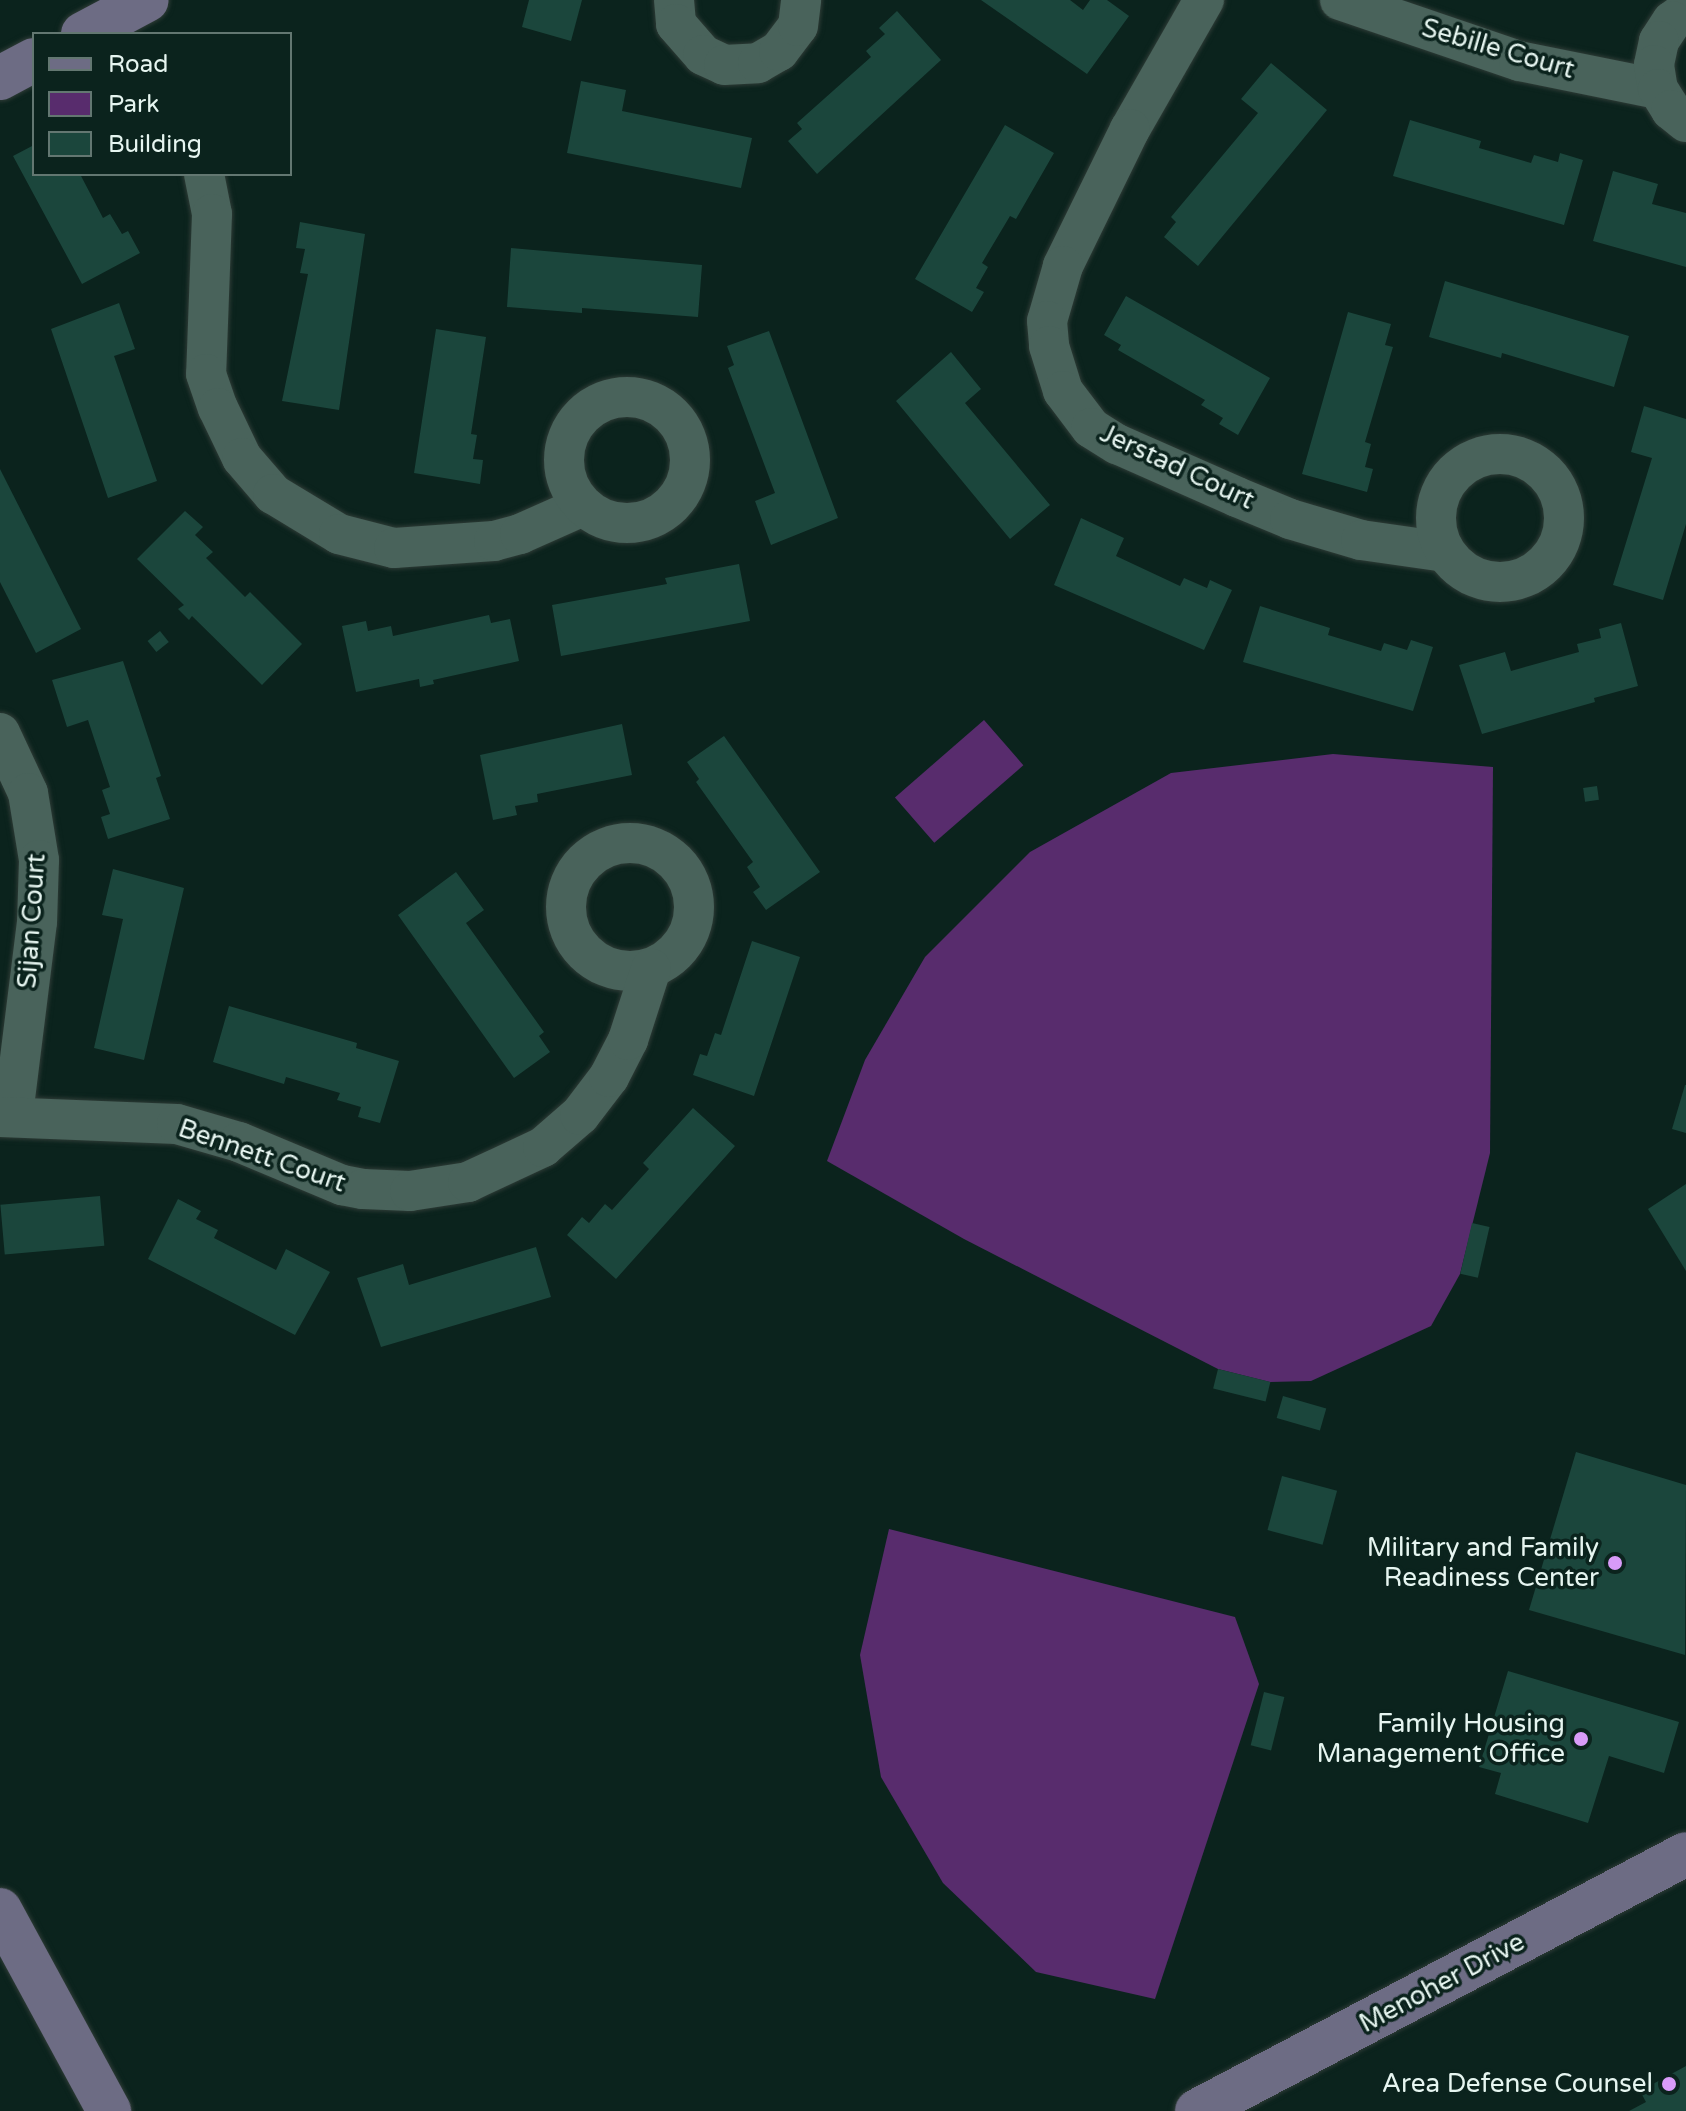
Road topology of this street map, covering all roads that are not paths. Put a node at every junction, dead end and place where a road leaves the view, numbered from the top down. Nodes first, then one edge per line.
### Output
1 (674, 0) edge
2 (801, 0) edge
3 (1204, 0) edge
4 (1340, 0) edge
5 (1686, 11) edge
6 (32, 61) edge
7 (0, 78) edge
8 (1658, 89) junction
9 (1686, 122) edge
10 (204, 176) edge
11 (583, 506) dead end
12 (1445, 552) dead end
13 (0, 733) edge
14 (651, 969) dead end
15 (7, 1116) edge
16 (1686, 1854) edge
17 (0, 1910) edge
18 (109, 2111) edge
19 (1197, 2111) edge

1 - 2 street
3 - 12 street, Jerstad Court
4 - 8 street, Sebille Court
5 - 8 street
6 - 7 street
8 - 9 street
10 - 11 street
13 - 15 street, Sijan Court
14 - 15 street, Bennett Court
16 - 19 street, Menoher Drive
17 - 18 street

